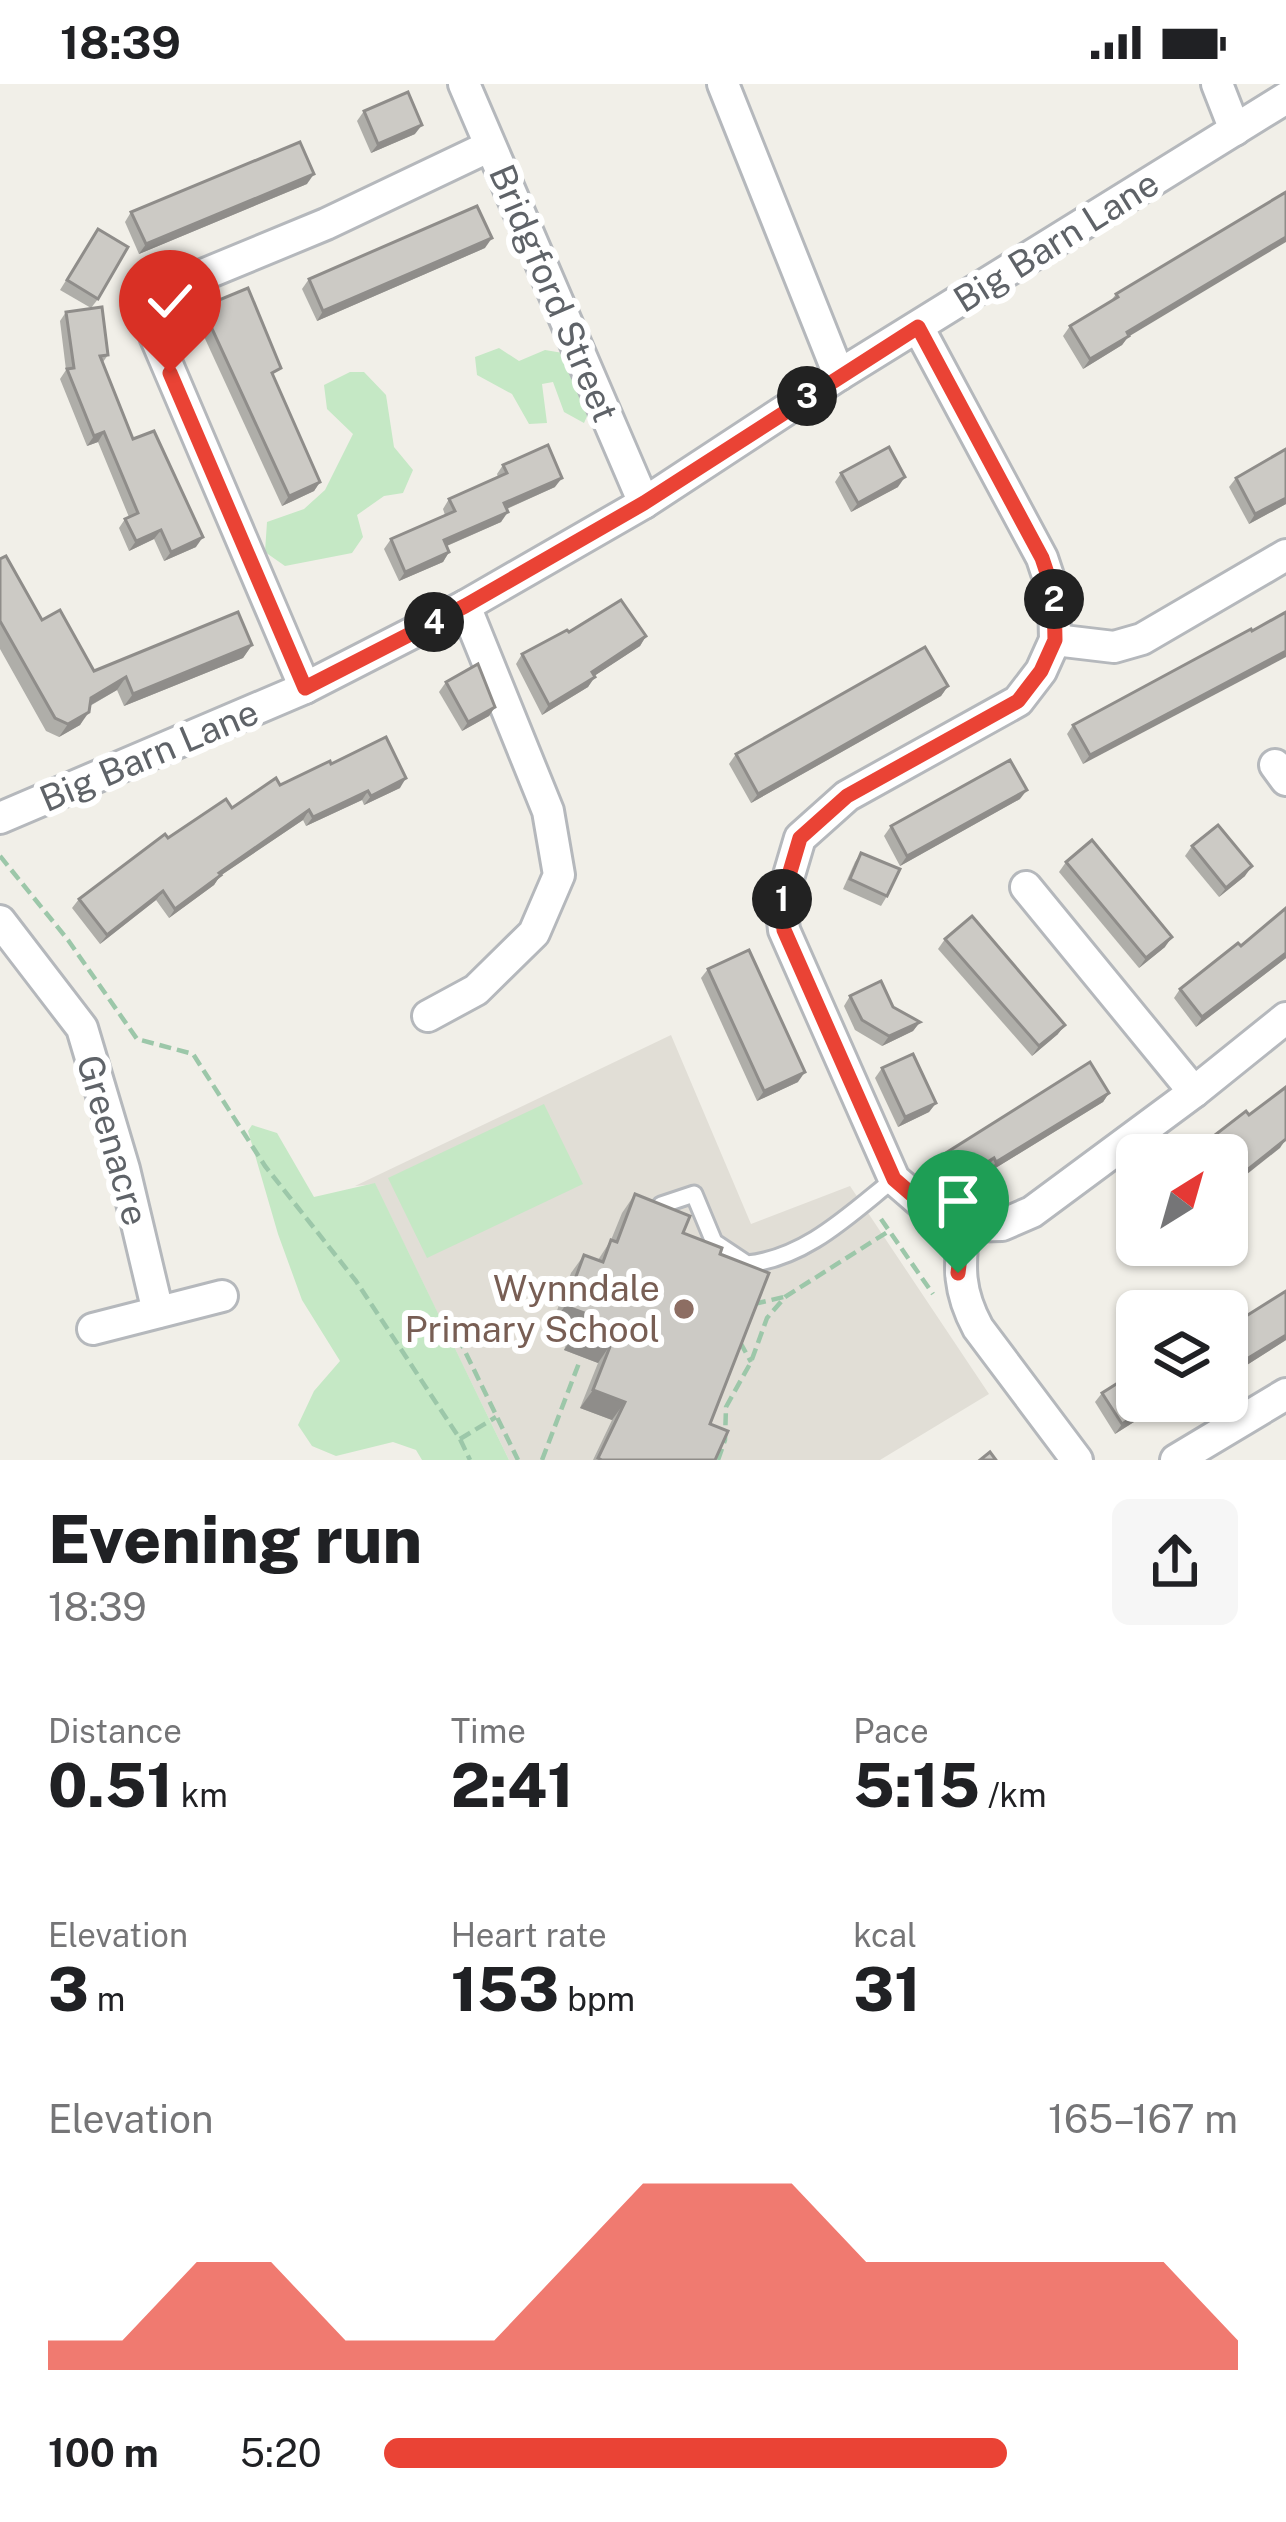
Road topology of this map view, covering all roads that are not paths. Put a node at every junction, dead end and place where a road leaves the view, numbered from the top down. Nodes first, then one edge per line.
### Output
1 (464, 84) edge
2 (723, 84) edge
3 (1217, 84) edge
4 (1286, 98) edge
5 (1235, 130) junction
6 (490, 146) junction
7 (918, 327) junction
8 (839, 375) junction
9 (644, 503) junction
10 (1286, 555) edge
11 (465, 606) junction
12 (1055, 640) junction
13 (305, 688) junction
14 (2, 812) edge
15 (1026, 887) dead end
16 (0, 921) edge
17 (428, 1016) dead end
18 (1286, 1018) edge
19 (1194, 1092) junction
20 (894, 1179) junction
21 (662, 1205) edge
22 (964, 1226) junction
23 (222, 1296) dead end
24 (158, 1312) junction
25 (93, 1329) dead end
26 (1286, 1394) edge
27 (1077, 1460) edge
28 (1176, 1460) edge

1 - 6 street, Bridgford Street
2 - 8 street
3 - 5 street
4 - 5 street, Big Barn Lane
5 - 7 street, Big Barn Lane
6 - 9 street, Bridgford Street
6 - 13 street
7 - 8 street, Big Barn Lane
7 - 12 street
8 - 9 street, Big Barn Lane
9 - 11 street, Big Barn Lane
10 - 12 street
11 - 13 street, Big Barn Lane
11 - 17 street
12 - 20 street
13 - 14 street, Big Barn Lane
15 - 19 street
16 - 24 street, Greenacre
18 - 19 street
19 - 22 street
20 - 21 lane
20 - 22 street
22 - 27 street
23 - 24 street
24 - 25 street
26 - 28 street

